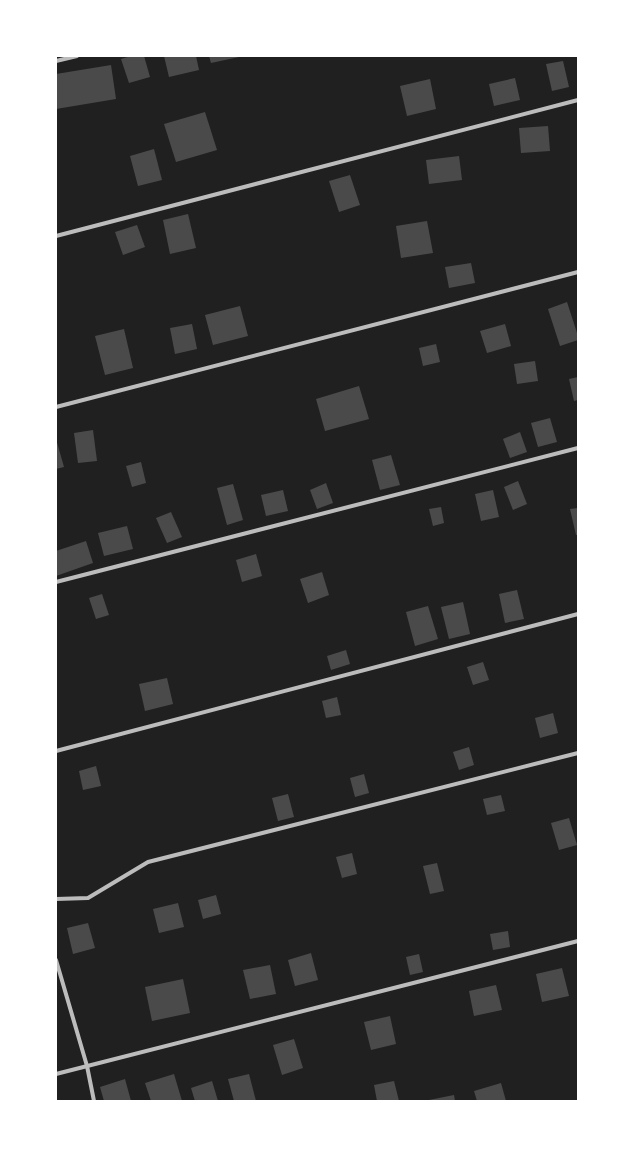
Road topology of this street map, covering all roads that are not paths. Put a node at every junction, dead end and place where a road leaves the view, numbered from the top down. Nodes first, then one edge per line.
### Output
1 (77, 56) edge
2 (56, 61) edge
3 (578, 100) edge
4 (56, 236) edge
5 (578, 272) edge
6 (56, 406) edge
7 (578, 448) edge
8 (56, 582) edge
9 (578, 614) edge
10 (56, 751) edge
11 (578, 753) edge
12 (56, 899) edge
13 (578, 941) edge
14 (56, 960) edge
15 (87, 1066) junction
16 (56, 1074) edge
17 (94, 1101) edge

1 - 2 street
3 - 4 street
5 - 6 street
7 - 8 street
9 - 10 street
11 - 12 street
13 - 15 street
14 - 15 street
15 - 16 street
15 - 17 street

